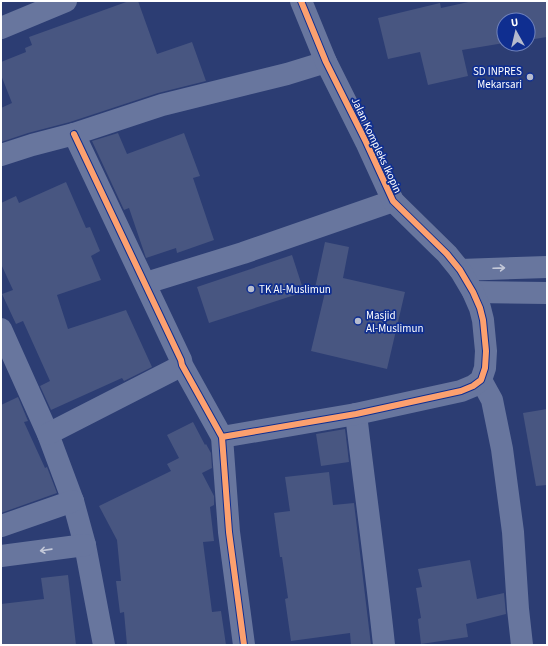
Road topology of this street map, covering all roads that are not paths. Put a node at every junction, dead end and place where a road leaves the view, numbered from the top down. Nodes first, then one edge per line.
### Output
1 (66, 1) edge
2 (301, 1) edge
3 (1, 28) edge
4 (326, 62) junction
5 (74, 134) junction
6 (1, 155) edge
7 (393, 201) junction
8 (547, 267) edge
9 (467, 281) junction
10 (146, 283) junction
11 (547, 292) edge
12 (1, 329) edge
13 (182, 365) junction
14 (482, 380) junction
15 (356, 414) junction
16 (48, 434) junction
17 (222, 437) junction
18 (73, 501) junction
19 (1, 526) edge
20 (85, 545) junction
21 (1, 556) edge
22 (104, 645) edge
23 (244, 645) edge
24 (384, 645) edge
25 (522, 645) edge

1 - 3 street
2 - 4 street, Jalan Kompleks Ikopin
4 - 5 street
4 - 7 street, Jalan Kompleks Ikopin
5 - 6 street
5 - 10 street
7 - 9 street, Jalan Kompleks Ikopin
7 - 10 street
9 -> 8 street
9 - 11 street
9 - 14 street, Jalan Kompleks Ikopin
10 - 13 street
12 - 16 street
13 - 16 street
13 - 17 street
14 - 15 street
14 - 25 street
15 - 17 street
15 - 24 street
16 - 18 street
17 - 23 street
18 - 19 street
18 - 20 street
20 -> 21 street
20 - 22 street

